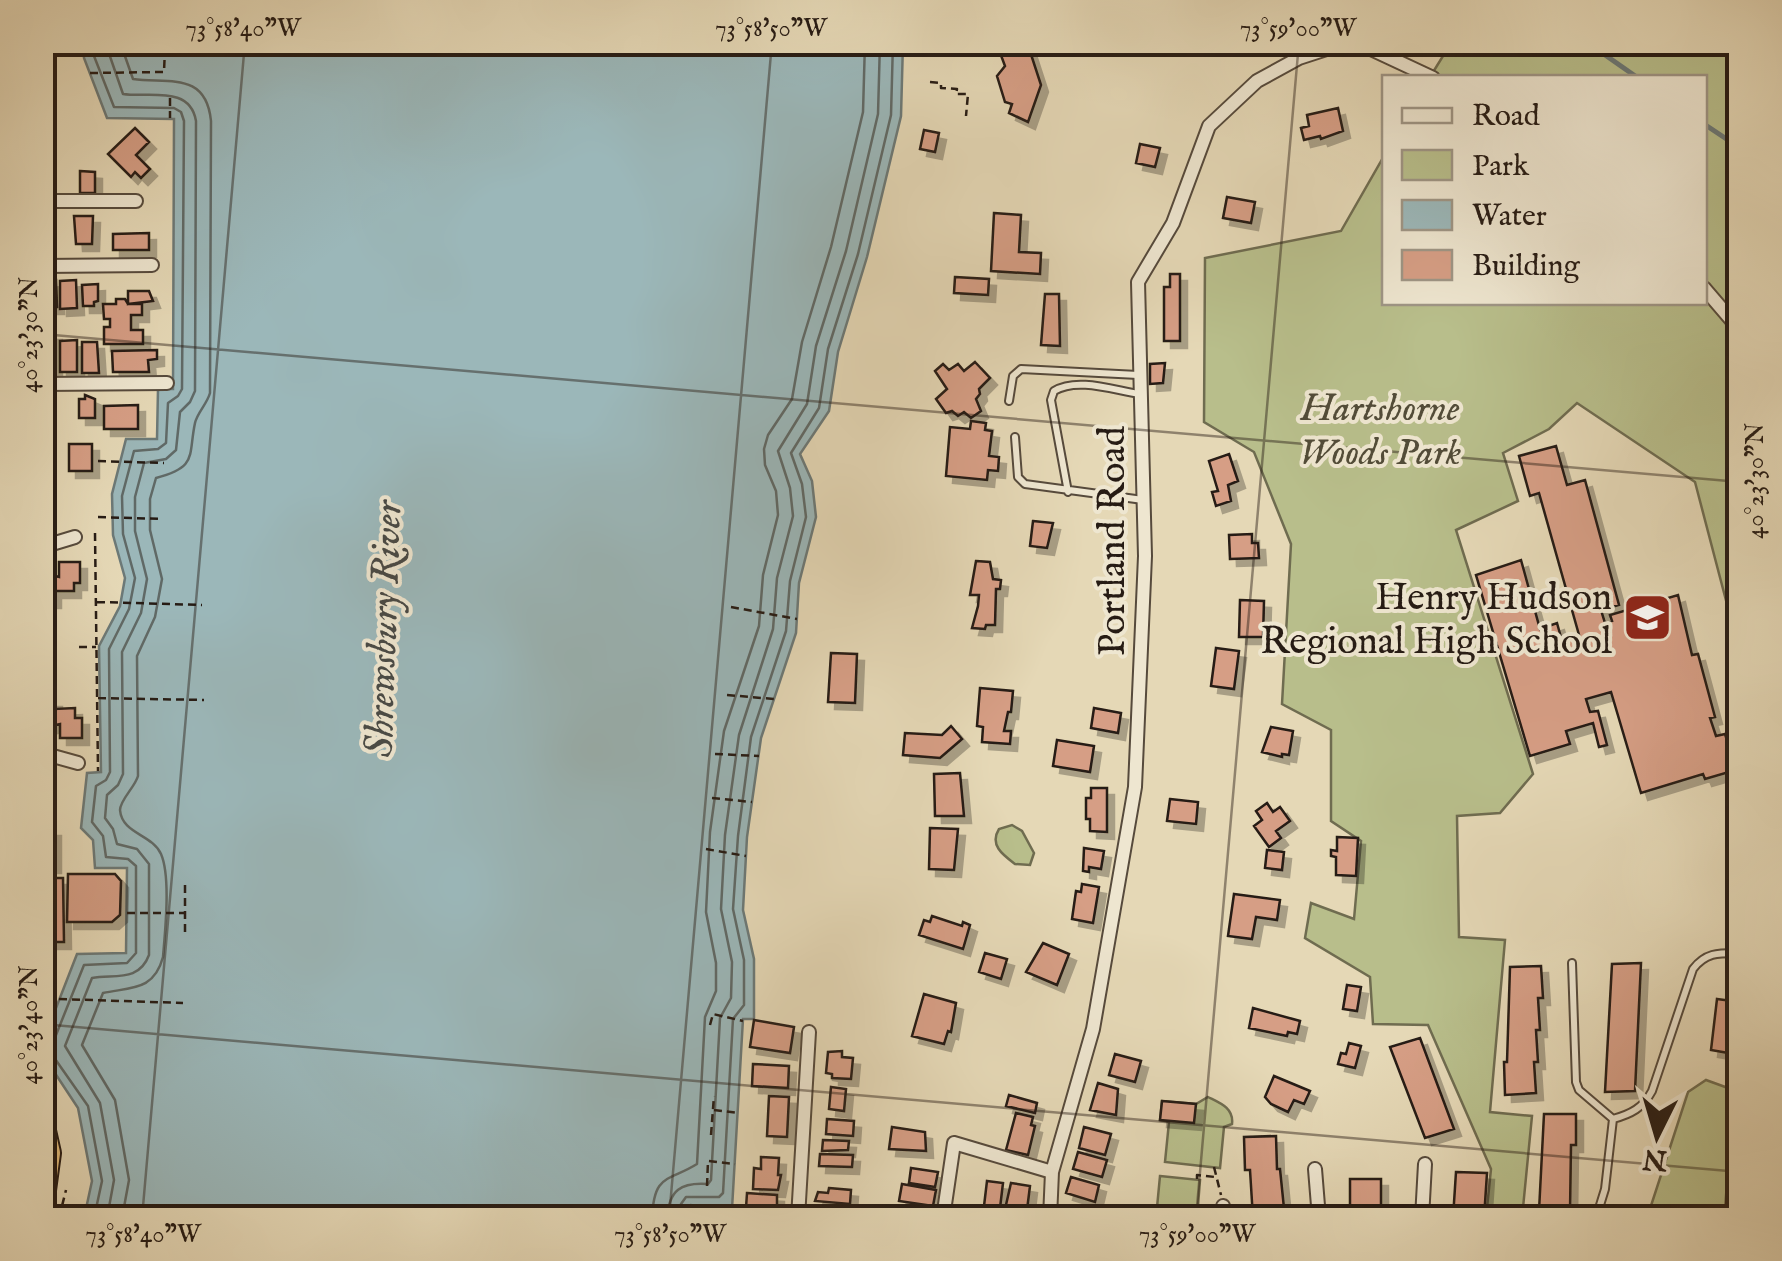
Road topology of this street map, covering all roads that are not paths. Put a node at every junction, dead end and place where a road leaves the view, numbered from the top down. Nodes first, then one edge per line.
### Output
1 (1427, 75) edge
2 (42, 201) edge
3 (136, 201) dead end
4 (152, 265) dead end
5 (42, 266) edge
6 (1707, 292) edge
7 (1740, 330) edge
8 (1139, 374) junction
9 (167, 383) dead end
10 (44, 384) edge
11 (1140, 394) junction
12 (1009, 401) dead end
13 (1014, 438) dead end
14 (1068, 492) junction
15 (1144, 500) junction
16 (46, 510) dead end
17 (75, 537) dead end
18 (42, 547) edge
19 (42, 753) edge
20 (78, 763) dead end
21 (1740, 953) edge
22 (1572, 963) dead end
23 (809, 1032) dead end
24 (1613, 1118) junction
25 (42, 1122) edge
26 (1426, 1164) dead end
27 (1316, 1169) dead end
28 (1052, 1172) junction
29 (42, 1205) edge
30 (798, 1218) edge
31 (943, 1218) edge
32 (1050, 1218) edge
33 (1319, 1218) edge
34 (1422, 1218) edge
35 (1596, 1218) edge

1 - 8 street, Portland Road
2 - 3 street
4 - 5 street
6 - 7 street
8 - 11 street, Portland Road
8 - 12 lane
9 - 10 street
10 - 16 street
11 - 14 lane
11 - 15 street, Portland Road
13 - 14 lane
14 - 15 lane
15 - 28 street, Portland Road
17 - 18 street
19 - 20 street
21 - 24 lane
22 - 24 lane
23 - 30 street
24 - 35 lane
25 - 29 highway
26 - 34 street
27 - 33 street
28 - 31 street
28 - 32 street, Portland Road

